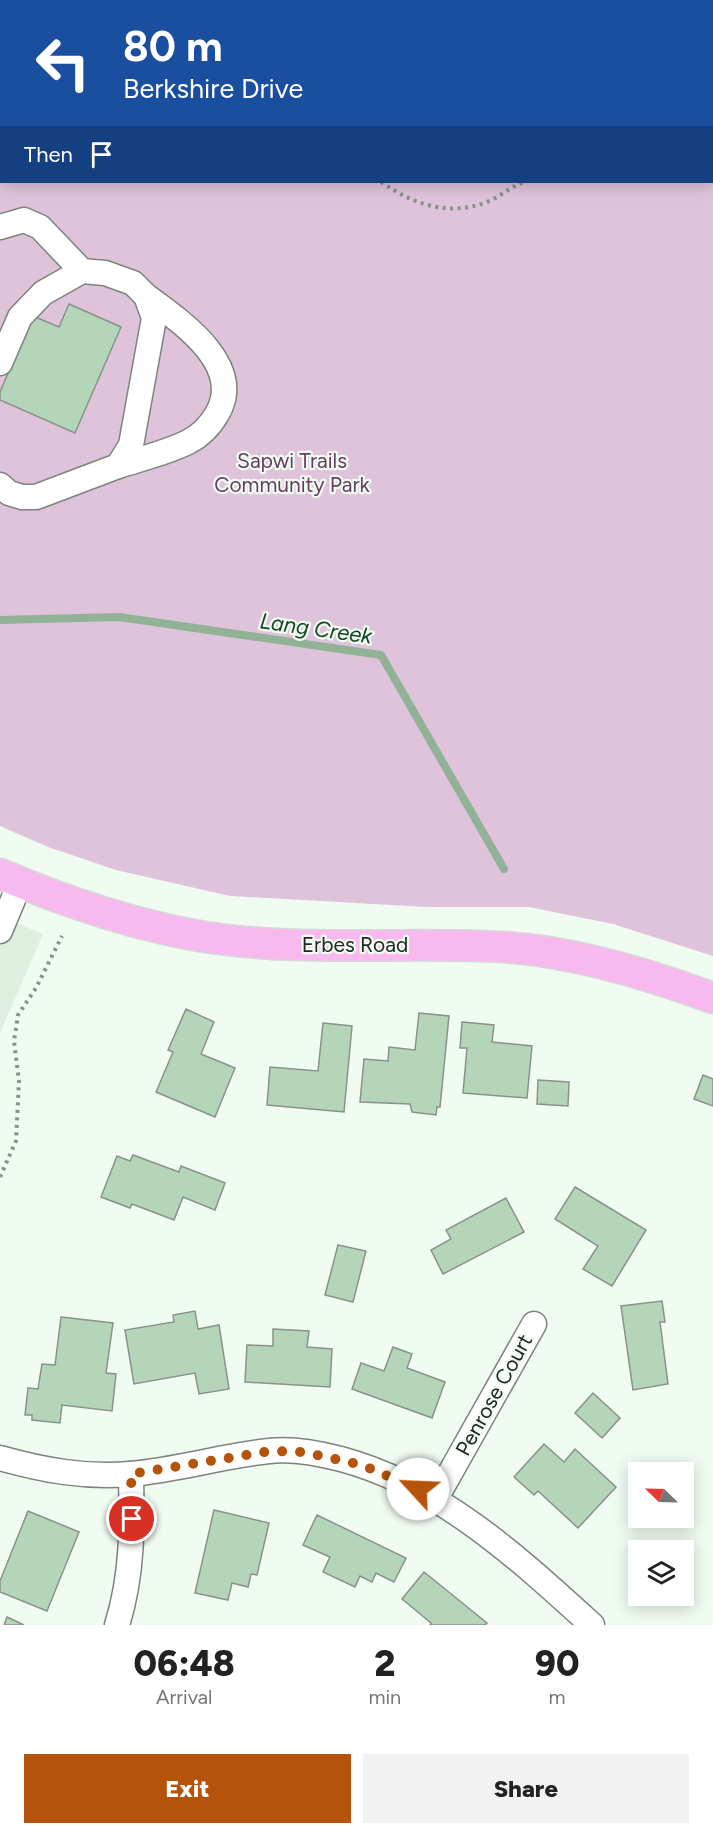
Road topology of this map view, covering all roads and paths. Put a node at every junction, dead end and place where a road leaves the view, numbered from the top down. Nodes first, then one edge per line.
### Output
1 (382, 183) edge
2 (511, 184) edge
3 (0, 227) edge
4 (82, 271) junction
5 (146, 296) junction
6 (0, 363) edge
7 (118, 466) junction
8 (0, 485) edge
9 (10, 878) edge
10 (0, 931) edge
11 (62, 936) dead end
12 (713, 998) edge
13 (0, 1177) edge
14 (534, 1324) dead end
15 (0, 1458) edge
16 (131, 1474) junction
17 (436, 1498) junction
18 (117, 1625) edge
19 (592, 1625) edge

1 - 2 path
3 - 4 street
4 - 5 street
4 - 6 street
5 - 7 street
5 - 7 street
7 - 8 street
9 - 10 street
9 - 12 main road, Erbes Road
11 - 13 path
14 - 17 street, Penrose Court
15 - 16 street
16 - 17 street
16 - 18 street
17 - 19 street

